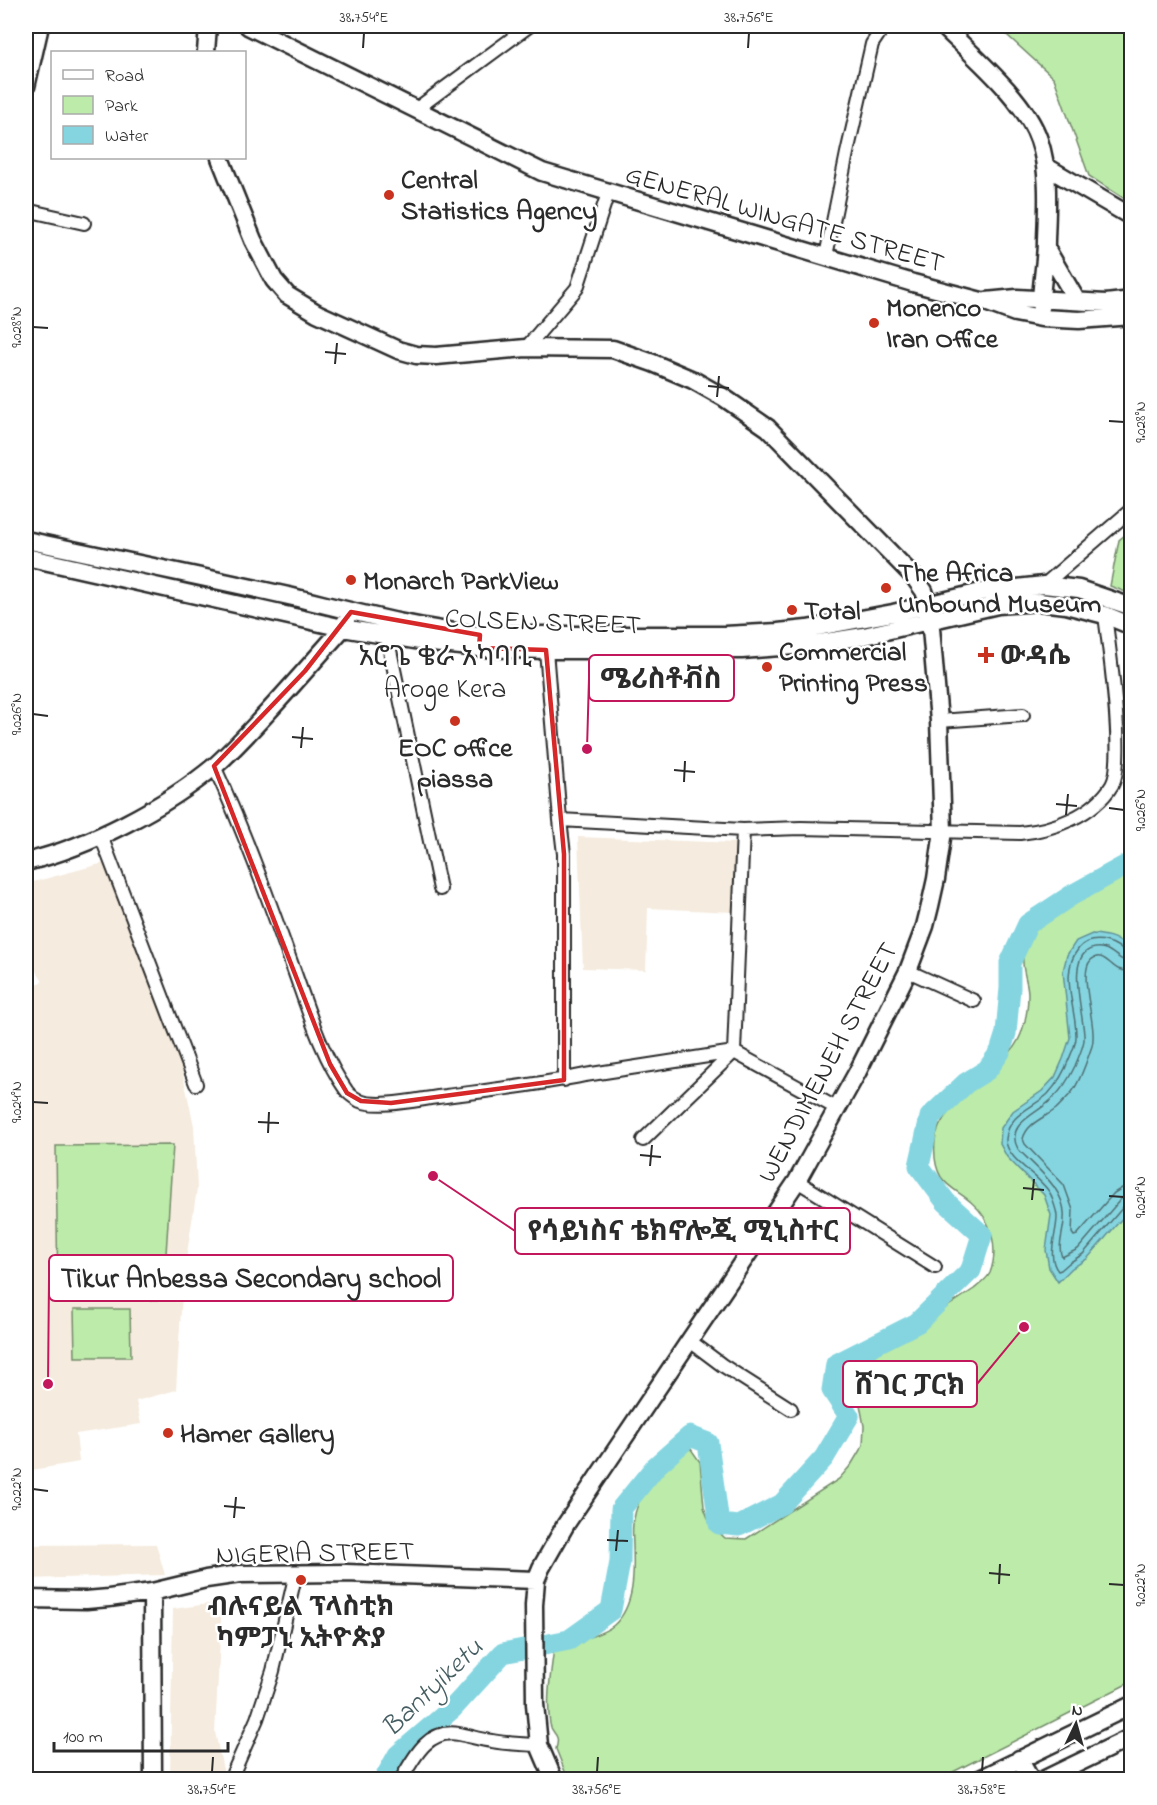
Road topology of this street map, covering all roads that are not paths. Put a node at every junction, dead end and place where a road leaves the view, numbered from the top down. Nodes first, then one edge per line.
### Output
1 (40, 26) edge
2 (208, 26) edge
3 (248, 26) edge
4 (529, 26) edge
5 (884, 26) edge
6 (943, 26) edge
7 (206, 51) edge
8 (26, 87) edge
9 (415, 110) junction
10 (220, 159) edge
11 (1045, 166) junction
12 (608, 193) junction
13 (26, 210) edge
14 (1131, 217) edge
15 (84, 223) dead end
16 (1046, 248) junction
17 (826, 256) junction
18 (1040, 298) junction
19 (1131, 300) edge
20 (1077, 301) junction
21 (985, 302) junction
22 (1131, 316) edge
23 (1041, 318) junction
24 (526, 348) junction
25 (1131, 509) edge
26 (26, 540) edge
27 (26, 557) edge
28 (1044, 585) junction
29 (1131, 607) edge
30 (351, 612) junction
31 (930, 612) junction
32 (1105, 615) junction
33 (1131, 626) edge
34 (343, 628) junction
35 (387, 636) junction
36 (479, 641) junction
37 (546, 650) junction
38 (1023, 716) dead end
39 (939, 721) junction
40 (214, 766) junction
41 (560, 820) junction
42 (743, 830) junction
43 (943, 831) junction
44 (101, 836) junction
45 (26, 862) edge
46 (440, 889) dead end
47 (908, 971) junction
48 (974, 1001) dead end
49 (734, 1052) junction
50 (564, 1080) junction
51 (196, 1084) dead end
52 (838, 1109) junction
53 (643, 1140) dead end
54 (797, 1181) junction
55 (935, 1267) dead end
56 (690, 1341) junction
57 (792, 1408) dead end
58 (296, 1573) junction
59 (536, 1580) junction
60 (152, 1592) junction
61 (26, 1599) edge
62 (1131, 1705) edge
63 (1115, 1712) junction
64 (1083, 1729) junction
65 (1129, 1738) edge
66 (539, 1745) junction
67 (1095, 1754) junction
68 (1019, 1759) junction
69 (985, 1778) edge
70 (153, 1779) edge
71 (230, 1779) edge
72 (401, 1779) edge
73 (554, 1779) edge
74 (1030, 1779) edge
75 (1042, 1779) edge

1 - 8 main road
2 - 7 main road
3 - 9 main road, GENERAL WINGATE STREET
4 - 9 street
5 - 17 street
6 - 11 main road
9 - 12 main road, GENERAL WINGATE STREET
10 - 24 main road
11 - 14 main road
11 - 16 main road
12 - 17 main road, GENERAL WINGATE STREET
12 - 24 street
13 - 15 street
16 - 18 main road
16 - 20 main road
17 - 21 main road, GENERAL WINGATE STREET
18 - 20 main road, GENERAL WINGATE STREET
18 - 21 main road, GENERAL WINGATE STREET
18 - 23 main road
19 - 20 main road, GENERAL WINGATE STREET
21 - 23 main road, GENERAL WINGATE STREET
22 - 23 main road, GENERAL WINGATE STREET
24 - 31 main road
25 - 28 street
26 - 30 main road
27 - 34 main road, COLSEN STREET
28 - 29 main road
28 - 31 main road
30 - 34 main road
30 - 36 main road
31 - 32 main road, COLSEN STREET
31 - 36 main road
31 - 37 main road, COLSEN STREET
31 - 39 main road, WENDIMENEH STREET
32 - 33 main road, COLSEN STREET
32 - 43 street
34 - 35 main road, COLSEN STREET
34 - 40 main road
35 - 36 main road, COLSEN STREET
35 - 46 street
36 - 37 main road, COLSEN STREET
37 - 41 street
38 - 39 street
39 - 43 main road, WENDIMENEH STREET
40 - 44 main road
40 - 50 street
41 - 42 street
41 - 50 street
42 - 43 street
42 - 49 street
43 - 47 main road, WENDIMENEH STREET
44 - 45 main road
44 - 51 street
47 - 48 street
47 - 52 main road, WENDIMENEH STREET
49 - 50 street
49 - 52 street
49 - 53 street
52 - 54 main road, WENDIMENEH STREET
54 - 55 street
54 - 56 main road, WENDIMENEH STREET
56 - 57 street
56 - 59 main road, WENDIMENEH STREET
58 - 59 main road, NIGERIA STREET
58 - 60 main road, NIGERIA STREET
58 - 71 street
59 - 66 main road, WENDIMENEH STREET
60 - 61 main road, NIGERIA STREET
60 - 70 main road
62 - 63 main road
63 - 64 main road
63 - 65 main road
64 - 67 main road
64 - 68 main road
65 - 67 main road
66 - 72 street
66 - 73 main road, WENDIMENEH STREET
67 - 75 main road
68 - 69 main road
68 - 74 main road

